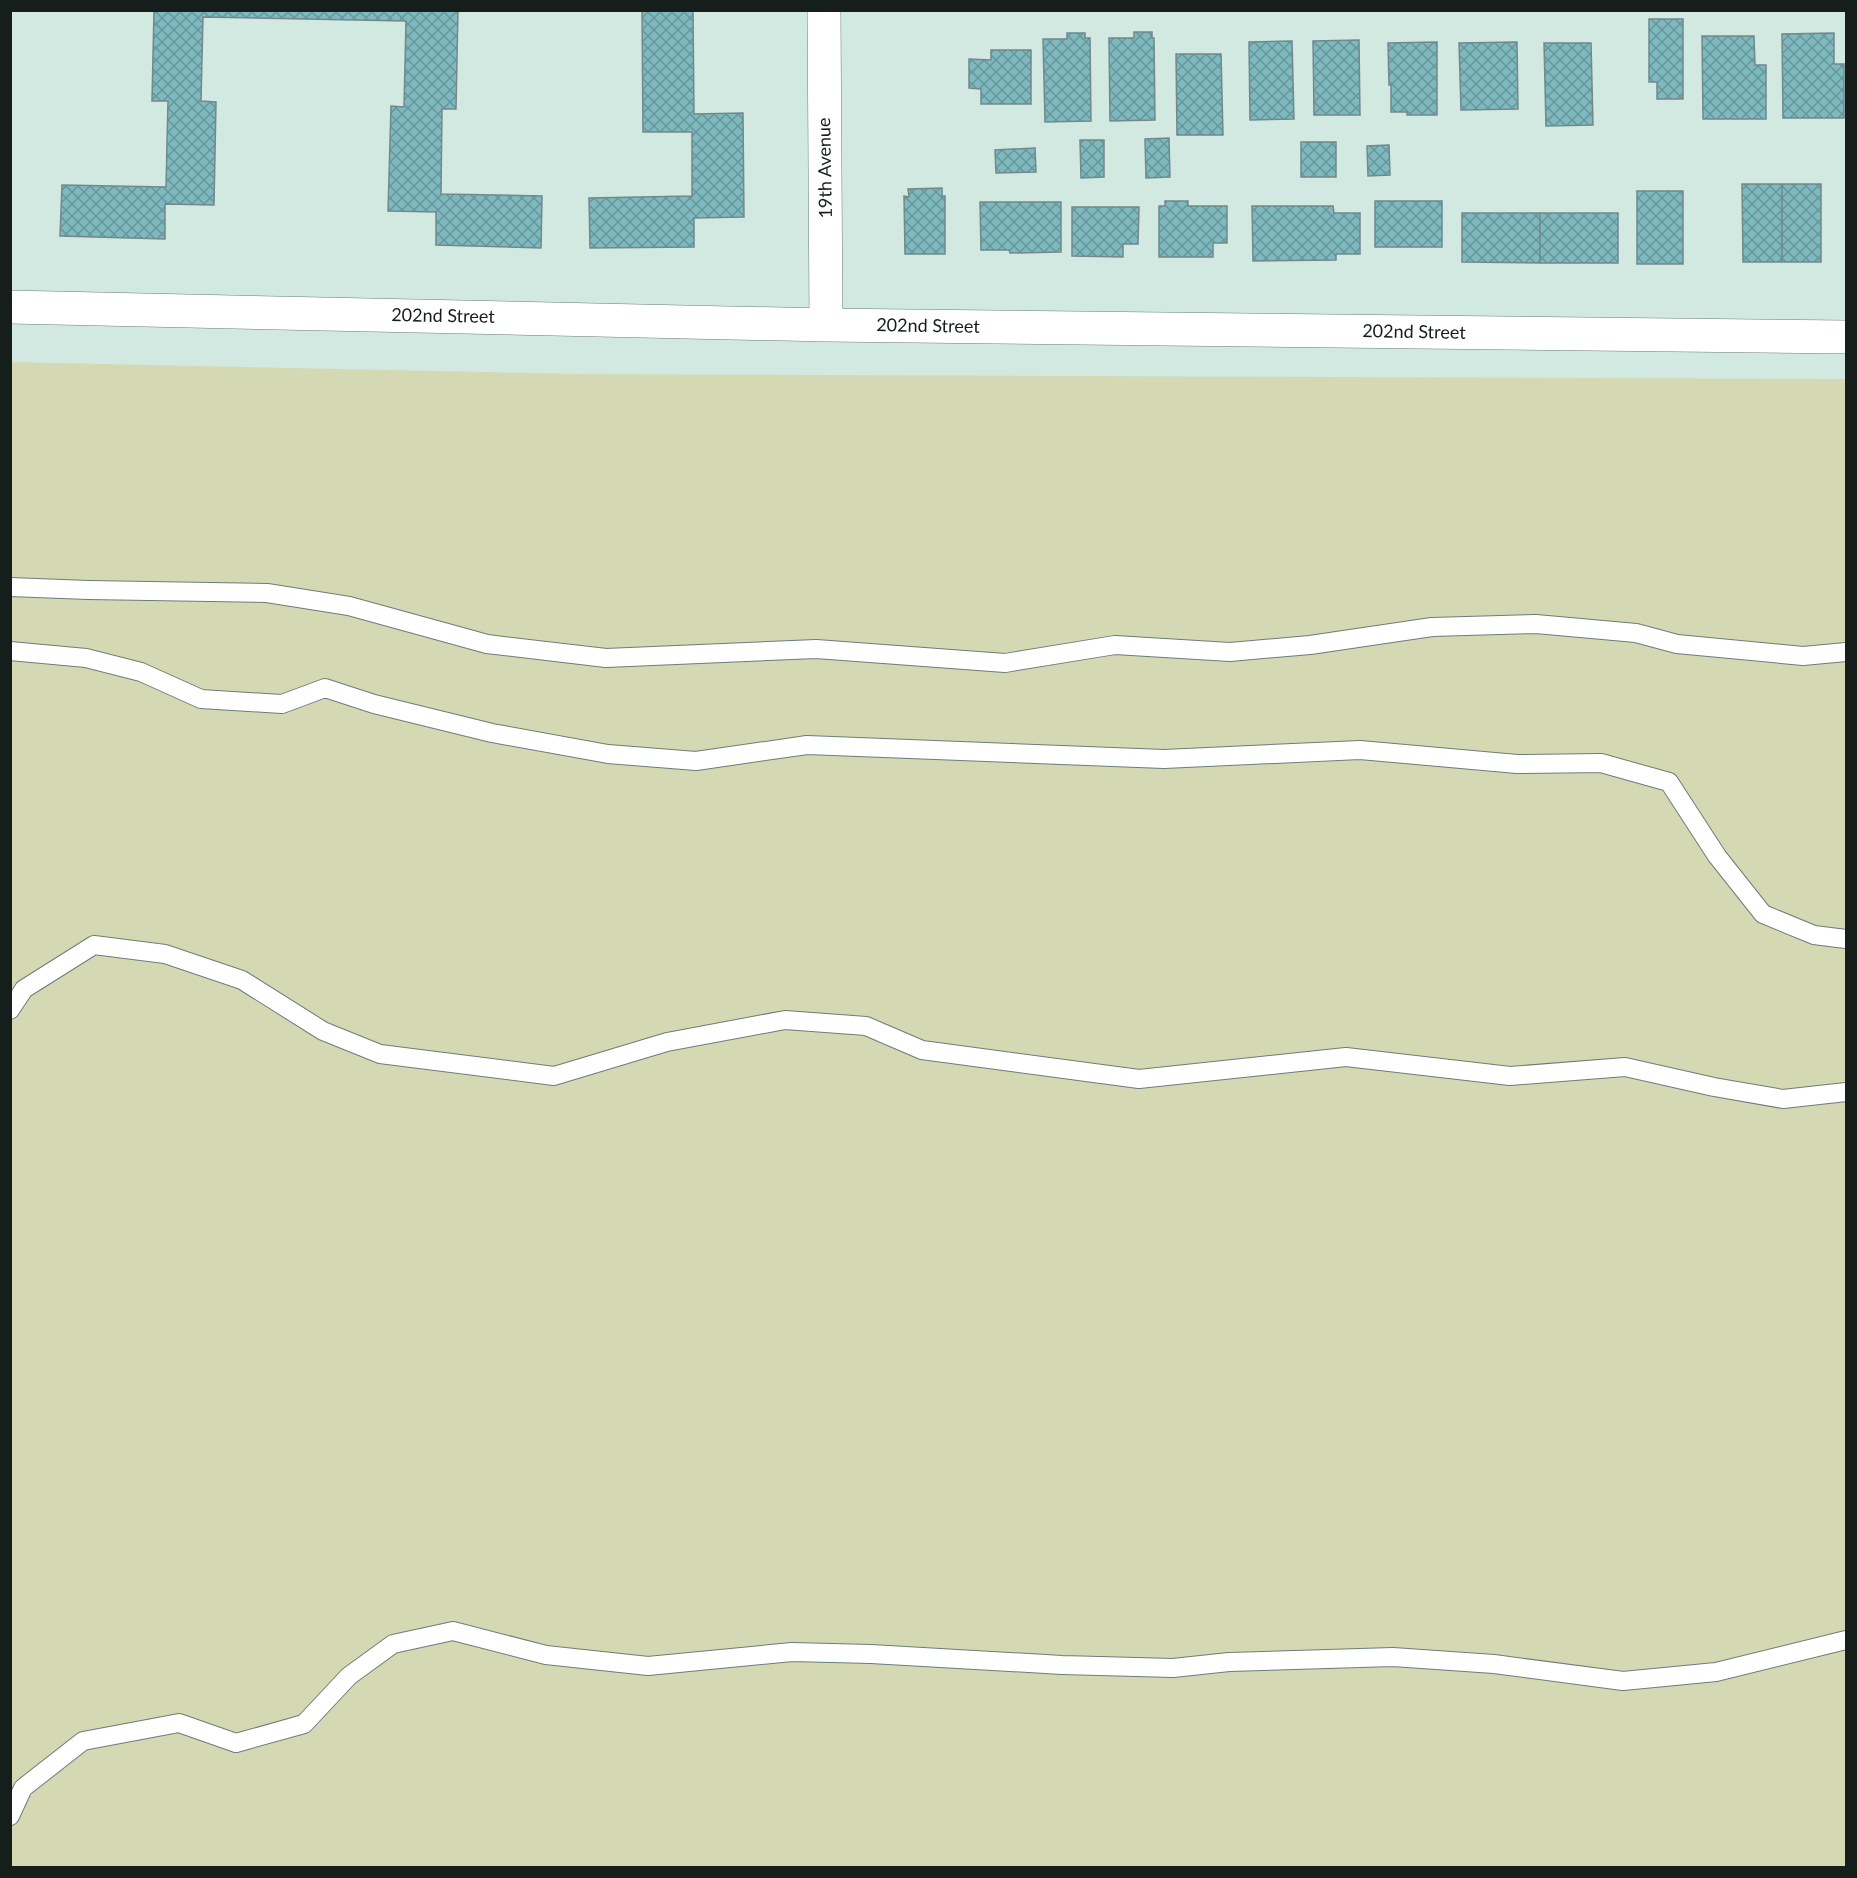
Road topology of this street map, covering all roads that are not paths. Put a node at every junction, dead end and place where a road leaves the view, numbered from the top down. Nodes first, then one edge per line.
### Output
1 (824, 10) edge
2 (10, 307) edge
3 (826, 325) junction
4 (1846, 337) edge
5 (10, 587) edge
6 (10, 651) edge
7 (1846, 652) edge
8 (1846, 939) edge
9 (10, 1010) edge
10 (1846, 1092) edge
11 (1846, 1640) edge
12 (10, 1816) edge

1 - 3 street, 19th Avenue
2 - 3 street, 202nd Street
3 - 4 street, 202nd Street
5 - 7 lane
6 - 8 lane
9 - 10 lane
11 - 12 lane

